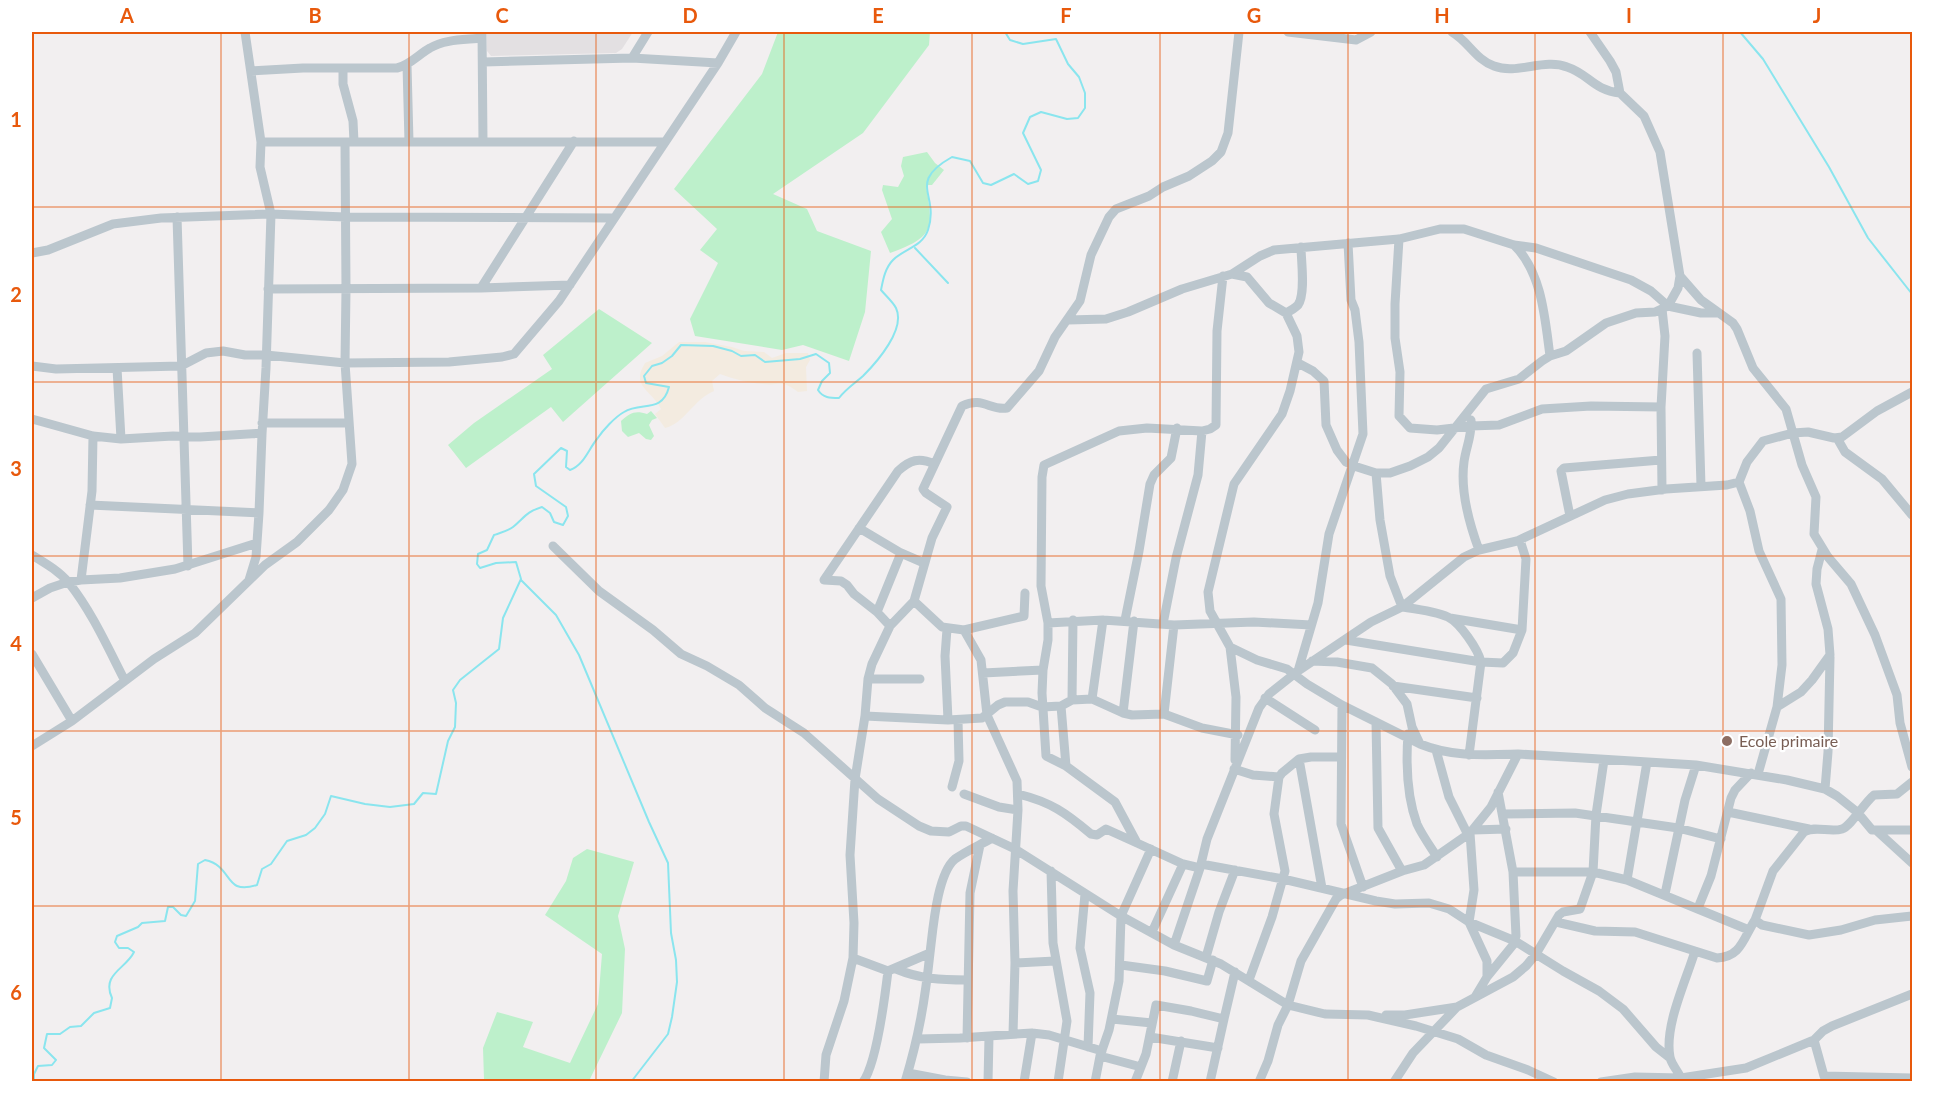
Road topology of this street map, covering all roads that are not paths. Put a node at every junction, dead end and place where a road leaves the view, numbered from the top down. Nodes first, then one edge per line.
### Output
1 (245, 32) edge
2 (648, 32) edge
3 (736, 32) edge
4 (1239, 32) edge
5 (1288, 32) edge
6 (1371, 32) edge
7 (1452, 32) edge
8 (1590, 32) edge
9 (482, 35) edge
10 (633, 58) junction
11 (484, 62) junction
12 (718, 63) junction
13 (407, 65) junction
14 (343, 69) junction
15 (251, 71) junction
16 (1620, 93) junction
17 (574, 141) junction
18 (261, 142) junction
19 (349, 142) junction
20 (409, 142) junction
21 (483, 142) junction
22 (664, 142) junction
23 (271, 213) junction
24 (526, 216) junction
25 (177, 217) junction
26 (345, 217) junction
27 (613, 218) junction
28 (1399, 239) junction
29 (1348, 243) junction
30 (1514, 245) junction
31 (1301, 247) junction
32 (32, 253) edge
33 (1227, 275) junction
34 (1680, 276) junction
35 (570, 285) junction
36 (481, 288) junction
37 (268, 289) junction
38 (346, 290) junction
39 (1665, 307) junction
40 (1286, 313) junction
41 (1719, 313) junction
42 (1068, 320) junction
43 (1697, 353) dead end
44 (266, 355) junction
45 (1550, 356) junction
46 (345, 363) junction
47 (1298, 363) junction
48 (32, 366) edge
49 (181, 366) junction
50 (117, 368) junction
51 (1912, 392) edge
52 (1661, 407) junction
53 (1470, 410) junction
54 (32, 419) edge
55 (349, 423) junction
56 (1471, 426) junction
57 (262, 428) junction
58 (1177, 428) junction
59 (1452, 430) junction
60 (1202, 431) junction
61 (1793, 433) junction
62 (93, 436) junction
63 (185, 437) junction
64 (1837, 438) junction
65 (121, 439) junction
66 (1661, 460) junction
67 (934, 464) junction
68 (1354, 466) junction
69 (1376, 473) junction
70 (1740, 482) junction
71 (1701, 486) junction
72 (1662, 490) junction
73 (90, 505) junction
74 (187, 510) junction
75 (260, 513) junction
76 (1912, 515) edge
77 (1570, 516) junction
78 (859, 528) junction
79 (1520, 540) junction
80 (257, 543) junction
81 (553, 546) dead end
82 (1479, 550) junction
83 (1822, 550) junction
84 (901, 553) junction
85 (32, 555) edge
86 (924, 563) junction
87 (188, 566) junction
88 (81, 579) junction
89 (68, 582) junction
90 (248, 583) junction
91 (1025, 593) dead end
92 (32, 598) edge
93 (914, 601) junction
94 (1402, 608) junction
95 (877, 612) junction
96 (1450, 618) junction
97 (1073, 620) junction
98 (1104, 620) junction
99 (1129, 620) junction
100 (1048, 623) junction
101 (1163, 624) junction
102 (1174, 625) junction
103 (1217, 625) junction
104 (1311, 625) junction
105 (890, 626) junction
106 (947, 629) junction
107 (964, 630) junction
108 (1522, 630) junction
109 (1346, 640) junction
110 (1230, 647) junction
111 (32, 654) edge
112 (1830, 655) junction
113 (1312, 661) junction
114 (1481, 662) junction
115 (1042, 670) junction
116 (1296, 672) junction
117 (983, 673) junction
118 (868, 679) junction
119 (920, 679) dead end
120 (125, 681) junction
121 (1393, 686) junction
122 (1265, 698) junction
123 (1477, 698) junction
124 (1092, 699) junction
125 (1072, 700) junction
126 (1342, 705) junction
127 (1061, 706) junction
128 (1042, 707) junction
129 (1776, 707) junction
130 (1123, 713) junction
131 (1164, 714) junction
132 (987, 715) junction
133 (865, 716) junction
134 (1410, 717) junction
135 (953, 720) junction
136 (72, 721) junction
137 (1376, 722) junction
138 (1315, 730) dead end
139 (1234, 734) junction
140 (1246, 738) junction
141 (1408, 738) junction
142 (1420, 744) junction
143 (32, 746) edge
144 (1436, 750) junction
145 (1518, 754) junction
146 (1469, 755) junction
147 (1341, 757) junction
148 (1299, 759) junction
149 (1604, 760) junction
150 (1647, 762) junction
151 (1696, 765) junction
152 (1066, 766) junction
153 (1912, 767) edge
154 (1234, 768) junction
155 (1755, 774) junction
156 (1280, 777) junction
157 (855, 779) junction
158 (1912, 782) edge
159 (952, 787) dead end
160 (1825, 789) junction
161 (1498, 792) junction
162 (964, 794) dead end
163 (1018, 794) junction
164 (1018, 810) junction
165 (1728, 812) junction
166 (1857, 812) junction
167 (1503, 814) junction
168 (1596, 815) junction
169 (1638, 821) junction
170 (1678, 828) junction
171 (1506, 829) junction
172 (1809, 829) junction
173 (1912, 830) edge
174 (1877, 831) junction
175 (1470, 833) junction
176 (992, 838) junction
177 (1721, 839) junction
178 (1137, 843) junction
179 (980, 845) junction
180 (1015, 849) junction
181 (1151, 849) junction
182 (1437, 857) junction
183 (1912, 863) edge
184 (1183, 864) junction
185 (1201, 866) junction
186 (1235, 870) junction
187 (1051, 871) junction
188 (1402, 871) junction
189 (1513, 872) junction
190 (1593, 872) junction
191 (1283, 879) junction
192 (1628, 880) junction
193 (1364, 887) junction
194 (1322, 888) junction
195 (1085, 894) junction
196 (1665, 894) junction
197 (1341, 895) junction
198 (1698, 908) junction
199 (1121, 915) junction
200 (1912, 916) edge
201 (1755, 920) junction
202 (1470, 922) junction
203 (1556, 922) junction
204 (1749, 930) junction
205 (1152, 932) junction
206 (1515, 941) junction
207 (1174, 945) junction
208 (1695, 951) junction
209 (930, 953) junction
210 (1536, 954) junction
211 (853, 958) junction
212 (1209, 959) junction
213 (1055, 961) junction
214 (1015, 963) junction
215 (1121, 965) junction
216 (892, 970) junction
217 (1234, 972) junction
218 (1487, 977) junction
219 (927, 979) junction
220 (967, 980) junction
221 (1249, 980) junction
222 (1912, 994) edge
223 (1475, 997) junction
224 (1288, 1005) junction
225 (1456, 1007) junction
226 (1368, 1015) junction
227 (1112, 1019) junction
228 (1224, 1019) junction
229 (1152, 1023) junction
230 (1434, 1031) junction
231 (1013, 1034) junction
232 (1032, 1034) junction
233 (989, 1037) junction
234 (1150, 1037) junction
235 (967, 1038) junction
236 (918, 1039) junction
237 (1064, 1040) junction
238 (1814, 1040) junction
239 (1181, 1041) junction
240 (1088, 1047) junction
241 (1218, 1048) junction
242 (1101, 1053) junction
243 (1670, 1058) junction
244 (1141, 1067) junction
245 (907, 1077) edge
246 (1681, 1077) junction
247 (1912, 1078) edge
248 (1825, 1079) edge
249 (943, 1080) edge
250 (824, 1082) edge
251 (863, 1082) edge
252 (967, 1082) edge
253 (987, 1082) edge
254 (1024, 1082) edge
255 (1058, 1082) edge
256 (1095, 1082) edge
257 (1136, 1082) edge
258 (1172, 1082) edge
259 (1210, 1082) edge
260 (1259, 1082) edge
261 (1394, 1082) edge
262 (1554, 1082) edge
263 (1601, 1082) edge

1 - 15 street
2 - 10 street
3 - 12 street
4 - 42 street
5 - 6 street
7 - 16 street
8 - 16 street
9 - 11 street
9 - 13 street
10 - 11 street
10 - 12 street
11 - 21 street
12 - 22 street
13 - 14 street
13 - 20 street
14 - 15 street
14 - 19 street
15 - 18 street
16 - 34 street
17 - 21 street
17 - 22 street
17 - 24 street
18 - 19 street
18 - 23 street
19 - 20 street
19 - 26 street
20 - 21 street
22 - 27 street
23 - 25 street
23 - 26 street
23 - 37 street
24 - 26 street
24 - 27 street
24 - 36 street
25 - 32 street
25 - 49 street
26 - 38 street
27 - 35 street
28 - 29 street
28 - 30 street
28 - 59 street
29 - 31 street
29 - 68 street
30 - 39 street
30 - 45 street
31 - 33 street
31 - 40 street
33 - 40 street
33 - 42 street
33 - 60 street
34 - 39 street
34 - 41 street
35 - 36 street
35 - 46 street
36 - 38 street
37 - 38 street
37 - 44 street
38 - 46 street
39 - 41 street
39 - 45 street
39 - 52 street
40 - 47 street
41 - 61 street
42 - 67 street
43 - 71 street
44 - 46 street
44 - 49 street
44 - 57 street
45 - 53 street
46 - 55 street
47 - 68 street
47 - 103 street
48 - 50 street
49 - 50 street
49 - 63 street
50 - 65 street
51 - 64 street
52 - 56 street
52 - 66 street
53 - 56 street
53 - 59 street
54 - 62 street
55 - 57 street
55 - 90 street
56 - 59 street
56 - 82 street
57 - 63 street
57 - 75 street
58 - 60 street
58 - 99 street
58 - 100 street
59 - 69 street
60 - 101 street
61 - 64 street
61 - 70 street
61 - 83 street
62 - 65 street
62 - 73 street
63 - 65 street
63 - 74 street
64 - 76 street
66 - 72 street
66 - 77 street
67 - 78 street
67 - 86 street
68 - 69 street
68 - 104 street
69 - 94 street
70 - 71 street
70 - 129 street
71 - 72 street
72 - 77 street
73 - 74 street
73 - 88 street
74 - 75 street
74 - 87 street
75 - 80 street
77 - 79 street
78 - 84 street
78 - 95 street
79 - 82 street
79 - 108 street
80 - 87 street
80 - 90 street
81 - 157 street
82 - 94 street
83 - 112 street
83 - 153 street
84 - 86 street
84 - 95 street
85 - 89 street
86 - 93 street
87 - 88 street
88 - 89 street
89 - 92 street
89 - 120 street
90 - 120 street
91 - 107 street
93 - 105 street
93 - 106 street
94 - 96 street
94 - 109 street
95 - 105 street
96 - 108 street
96 - 114 street
97 - 98 street
97 - 100 street
97 - 125 street
98 - 99 street
98 - 124 street
99 - 101 street
99 - 130 street
100 - 115 street
101 - 102 street
102 - 103 street
102 - 131 street
103 - 104 street
103 - 110 street
104 - 116 street
105 - 118 street
106 - 107 street
106 - 135 street
107 - 117 street
108 - 114 street
109 - 113 street
109 - 114 street
110 - 116 street
110 - 139 street
111 - 136 street
112 - 129 street
112 - 160 street
113 - 116 street
113 - 121 street
114 - 123 street
115 - 117 street
115 - 128 street
116 - 122 street
116 - 126 street
117 - 132 street
118 - 119 street
118 - 133 street
120 - 136 street
121 - 123 street
121 - 134 street
122 - 138 street
122 - 140 street
123 - 146 street
124 - 125 street
124 - 130 street
125 - 127 street
126 - 137 street
126 - 147 street
127 - 128 street
127 - 152 street
128 - 132 street
128 - 152 street
129 - 155 street
130 - 131 street
131 - 139 street
132 - 135 street
132 - 163 street
133 - 135 street
133 - 157 street
134 - 141 street
134 - 142 street
135 - 159 street
136 - 143 street
137 - 141 street
137 - 188 street
139 - 140 street
139 - 154 street
140 - 154 street
141 - 142 street
141 - 182 street
142 - 144 street
144 - 146 street
144 - 175 street
145 - 146 street
145 - 149 street
145 - 161 street
147 - 148 street
147 - 193 street
148 - 156 street
148 - 194 street
149 - 150 street
149 - 168 street
150 - 151 street
150 - 169 street
151 - 155 street
151 - 170 street
152 - 178 street
154 - 156 street
154 - 185 street
155 - 160 street
155 - 165 street
156 - 191 street
157 - 176 street
157 - 211 street
158 - 166 street
160 - 166 street
161 - 167 street
161 - 175 street
162 - 164 street
163 - 164 street
163 - 178 street
164 - 180 street
165 - 172 street
165 - 177 street
166 - 172 street
166 - 174 street
167 - 168 street
167 - 171 street
168 - 169 street
168 - 190 street
169 - 170 street
169 - 192 street
170 - 177 street
170 - 196 street
171 - 175 street
171 - 189 street
172 - 201 street
173 - 174 street
174 - 183 street
175 - 182 street
175 - 202 street
176 - 179 street
176 - 180 street
177 - 198 street
178 - 181 street
179 - 209 street
179 - 220 street
180 - 187 street
180 - 214 street
181 - 184 street
181 - 199 street
182 - 188 street
184 - 185 street
184 - 205 street
185 - 186 street
185 - 207 street
186 - 191 street
186 - 212 street
187 - 195 street
187 - 213 street
188 - 193 street
189 - 190 street
189 - 206 street
190 - 192 street
190 - 203 street
191 - 194 street
191 - 221 street
192 - 196 street
193 - 197 street
194 - 197 street
195 - 199 street
195 - 240 street
196 - 198 street
197 - 202 street
197 - 224 street
198 - 204 street
199 - 205 street
199 - 215 street
200 - 201 street
201 - 204 street
202 - 206 street
202 - 218 street
203 - 208 street
203 - 210 street
204 - 208 street
205 - 207 street
206 - 210 street
206 - 218 street
207 - 212 street
208 - 243 street
209 - 216 street
209 - 219 street
210 - 223 street
210 - 243 street
211 - 216 street
211 - 250 street
212 - 215 street
212 - 217 street
213 - 214 street
213 - 237 street
214 - 231 street
215 - 227 street
216 - 219 street
216 - 251 street
217 - 221 street
217 - 228 street
218 - 223 street
219 - 220 street
219 - 236 street
220 - 235 street
221 - 224 street
222 - 238 street
223 - 225 street
224 - 226 street
224 - 260 street
225 - 226 street
225 - 230 street
226 - 230 street
227 - 229 street
227 - 242 street
228 - 229 street
228 - 241 street
229 - 234 street
230 - 261 street
230 - 262 street
231 - 232 street
231 - 233 street
232 - 237 street
232 - 254 street
233 - 235 street
233 - 253 street
234 - 239 street
234 - 244 street
235 - 236 street
236 - 245 street
237 - 240 street
237 - 255 street
238 - 246 street
238 - 248 street
239 - 241 street
239 - 258 street
240 - 242 street
241 - 259 street
242 - 244 street
242 - 256 street
243 - 246 street
244 - 257 street
245 - 249 street
246 - 263 street
247 - 248 street
249 - 252 street

